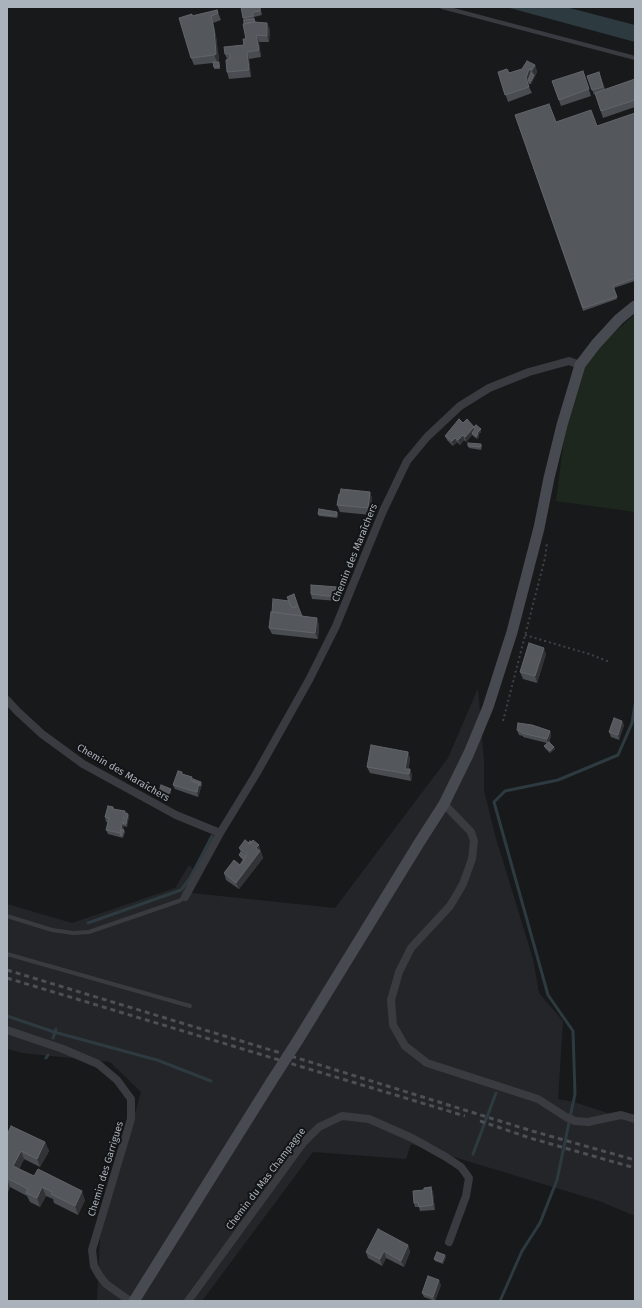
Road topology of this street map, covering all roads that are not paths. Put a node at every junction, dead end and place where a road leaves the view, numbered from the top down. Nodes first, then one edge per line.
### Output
1 (442, 7) edge
2 (635, 58) edge
3 (635, 306) edge
4 (580, 365) junction
5 (7, 700) edge
6 (444, 804) junction
7 (220, 833) junction
8 (185, 897) joint
9 (7, 916) edge
10 (7, 954) edge
11 (190, 1006) dead end
12 (7, 1030) edge
13 (635, 1119) edge
14 (449, 1242) dead end
15 (130, 1301) edge
16 (134, 1301) edge
17 (188, 1301) edge

1 - 2 lane
3 - 4 street
4 - 6 street
4 - 7 street, Chemin des Maraîchers
5 - 7 street, Chemin des Maraîchers
6 - 13 street
6 - 16 street, bridge
7 - 8 street, Chemin des Maraîchers
8 - 9 lane
10 - 11 lane
12 - 15 street, Chemin des Garrigues
14 - 17 street, Chemin du Mas Champagne

